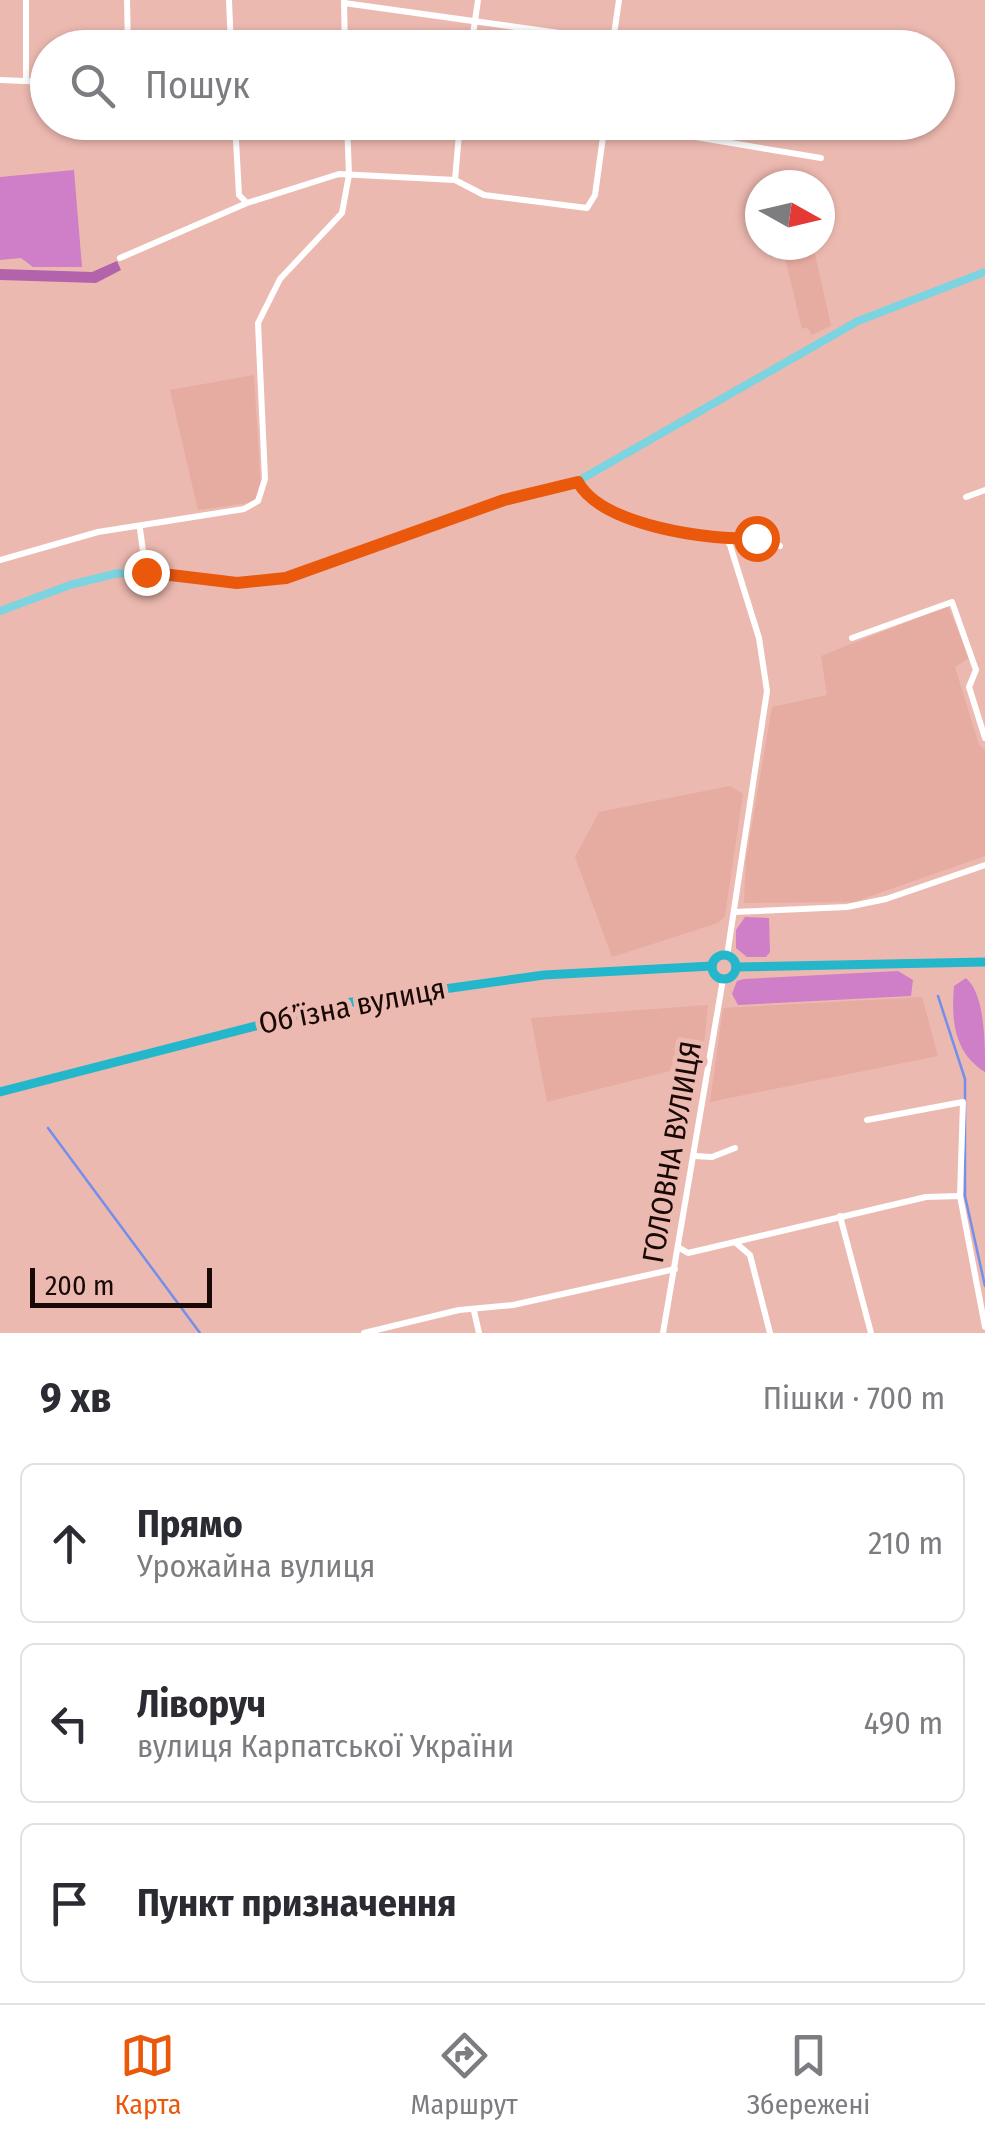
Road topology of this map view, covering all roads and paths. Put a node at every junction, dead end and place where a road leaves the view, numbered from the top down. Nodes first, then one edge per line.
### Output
1 (26, 0) edge
2 (127, 0) edge
3 (230, 0) edge
4 (478, 0) edge
5 (618, 0) edge
6 (344, 1) edge
7 (475, 21) junction
8 (128, 30) edge
9 (231, 30) edge
10 (345, 30) edge
11 (474, 30) edge
12 (531, 30) edge
13 (614, 30) edge
14 (0, 80) edge
15 (26, 80) junction
16 (30, 80) edge
17 (236, 140) edge
18 (348, 140) edge
19 (458, 140) edge
20 (602, 140) edge
21 (712, 140) edge
22 (820, 158) dead end
23 (349, 175) junction
24 (455, 180) junction
25 (247, 202) junction
26 (120, 258) dead end
27 (985, 272) edge
28 (582, 480) junction
29 (985, 490) edge
30 (966, 497) dead end
31 (140, 529) junction
32 (725, 536) junction
33 (780, 546) dead end
34 (0, 560) edge
35 (146, 572) junction
36 (0, 610) edge
37 (852, 638) dead end
38 (985, 738) edge
39 (985, 865) edge
40 (734, 912) junction
41 (726, 956) junction
42 (985, 962) edge
43 (712, 966) junction
44 (736, 967) junction
45 (723, 979) junction
46 (0, 1092) edge
47 (867, 1120) dead end
48 (734, 1148) dead end
49 (695, 1156) junction
50 (960, 1196) junction
51 (840, 1216) junction
52 (735, 1243) junction
53 (678, 1247) junction
54 (675, 1269) junction
55 (982, 1290) edge
56 (474, 1310) junction
57 (985, 1328) edge
58 (364, 1333) edge
59 (479, 1333) edge
60 (663, 1333) edge
61 (770, 1333) edge
62 (870, 1333) edge

1 - 15 street
2 - 8 street
3 - 9 street
4 - 7 street
5 - 13 street
6 - 7 street
6 - 10 street
7 - 11 street
7 - 12 street
14 - 15 street
15 - 16 street
17 - 25 street
18 - 23 street
19 - 24 street
20 - 24 street
21 - 22 street
23 - 24 street
23 - 25 street
23 - 31 street
25 - 26 street
27 - 28 main road
28 - 32 street
28 - 35 main road
29 - 30 street
31 - 34 street
31 - 35 street
32 - 33 street
32 - 40 street
35 - 36 main road
37 - 38 street
39 - 40 street
40 - 41 street
41 - 43 highway
41 - 44 highway
42 - 44 highway
43 - 45 highway
43 - 46 highway, Обʼїзна вулиця
44 - 45 highway
45 - 49 street, ГОЛОВНА ВУЛИЦЯ
47 - 50 street
48 - 49 street
49 - 53 street, ГОЛОВНА ВУЛИЦЯ
50 - 51 street
50 - 55 street
51 - 52 street
51 - 62 street
52 - 53 street
52 - 61 street
53 - 54 street, ГОЛОВНА ВУЛИЦЯ
54 - 56 street
54 - 60 street, ГОЛОВНА ВУЛИЦЯ
55 - 57 street
56 - 58 street
56 - 59 street

